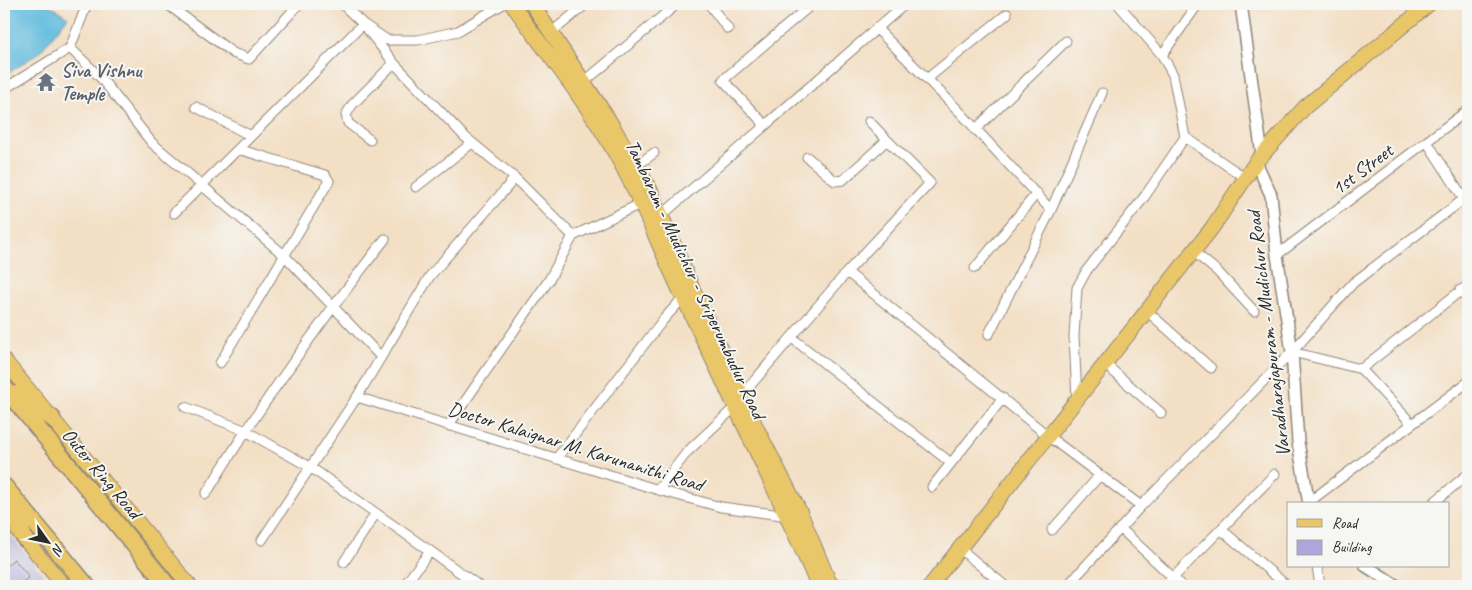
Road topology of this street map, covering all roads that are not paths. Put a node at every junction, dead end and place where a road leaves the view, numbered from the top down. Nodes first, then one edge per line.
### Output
1 (87, 4) edge
2 (167, 4) edge
3 (299, 4) edge
4 (342, 4) edge
5 (503, 4) edge
6 (512, 4) edge
7 (532, 4) edge
8 (586, 4) edge
9 (677, 4) edge
10 (709, 4) edge
11 (812, 4) edge
12 (905, 4) edge
13 (1118, 4) edge
14 (1198, 4) edge
15 (1241, 4) edge
16 (1429, 4) edge
17 (1007, 14) dead end
18 (363, 24) junction
19 (728, 28) dead end
20 (876, 28) junction
21 (552, 32) junction
22 (1066, 41) dead end
23 (70, 48) junction
24 (1162, 55) junction
25 (394, 63) junction
26 (928, 78) junction
27 (584, 82) junction
28 (4, 89) edge
29 (1102, 94) dead end
30 (196, 107) dead end
31 (1468, 110) edge
32 (869, 121) dead end
33 (765, 125) junction
34 (975, 130) junction
35 (250, 136) junction
36 (1185, 137) junction
37 (370, 140) dead end
38 (887, 140) junction
39 (472, 142) junction
40 (1427, 142) junction
41 (238, 149) junction
42 (654, 153) dead end
43 (807, 157) dead end
44 (1259, 159) junction
45 (636, 166) junction
46 (1244, 177) junction
47 (516, 178) junction
48 (202, 185) junction
49 (416, 186) dead end
50 (1038, 193) junction
51 (1467, 200) edge
52 (642, 203) junction
53 (1051, 210) junction
54 (174, 213) dead end
55 (662, 215) junction
56 (573, 236) junction
57 (385, 239) dead end
58 (1194, 252) junction
59 (284, 254) junction
60 (1277, 255) junction
61 (975, 268) dead end
62 (847, 272) junction
63 (1468, 284) edge
64 (1460, 290) junction
65 (683, 298) junction
66 (1468, 300) edge
67 (333, 306) junction
68 (1147, 311) junction
69 (1254, 311) dead end
70 (989, 334) dead end
71 (792, 338) junction
72 (1292, 352) junction
73 (381, 356) junction
74 (4, 360) edge
75 (220, 363) dead end
76 (1105, 364) junction
77 (1211, 368) dead end
78 (1361, 369) junction
79 (1468, 382) edge
80 (4, 387) edge
81 (743, 394) junction
82 (357, 397) junction
83 (1003, 398) junction
84 (1077, 399) junction
85 (185, 407) dead end
86 (735, 407) junction
87 (1161, 413) dead end
88 (52, 418) junction
89 (1412, 424) junction
90 (448, 426) junction
91 (244, 430) junction
92 (1048, 436) junction
93 (556, 459) junction
94 (951, 463) junction
95 (310, 467) junction
96 (1275, 474) dead end
97 (1468, 474) edge
98 (1100, 475) junction
99 (4, 486) edge
100 (932, 487) dead end
101 (658, 490) junction
102 (206, 494) dead end
103 (4, 495) edge
104 (1309, 502) edge
105 (1310, 502) edge
106 (1434, 502) edge
107 (1141, 506) junction
108 (4, 513) edge
109 (376, 513) junction
110 (794, 514) junction
111 (1120, 528) junction
112 (1052, 530) dead end
113 (1222, 530) junction
114 (25, 539) junction
115 (262, 540) dead end
116 (959, 548) junction
117 (430, 551) junction
118 (344, 562) dead end
119 (1316, 568) edge
120 (1369, 568) edge
121 (1173, 577) junction
122 (1468, 584) edge
123 (64, 586) edge
124 (87, 586) edge
125 (168, 586) edge
126 (190, 586) edge
127 (404, 586) edge
128 (479, 586) edge
129 (826, 586) edge
130 (854, 586) edge
131 (930, 586) edge
132 (1005, 586) edge
133 (1066, 586) edge
134 (1165, 586) edge
135 (1182, 586) edge
136 (1287, 586) edge
137 (1320, 586) edge
138 (1397, 586) edge
139 (1465, 586) edge

1 - 23 street
2 - 3 street
4 - 18 street
5 - 18 street
6 - 52 main road, Tambaram - Mudichur - Sriperumbudur Road
7 - 21 main road, Tambaram - Mudichur - Sriperumbudur Road
8 - 21 street
9 - 27 street
10 - 19 street
11 - 33 street
12 - 20 street
13 - 24 street
14 - 24 street
15 - 44 street, Varadharajapuram - Mudichur Road
16 - 44 main road
17 - 26 street
18 - 25 street
18 - 35 street
20 - 26 street
20 - 33 street
21 - 27 main road, Tambaram - Mudichur - Sriperumbudur Road
22 - 34 street
23 - 28 street
23 - 48 street
24 - 36 street
25 - 37 street
25 - 39 street
26 - 34 street
27 - 45 main road, Tambaram - Mudichur - Sriperumbudur Road
29 - 53 street
30 - 35 street
31 - 40 street, 1st Street
32 - 38 street
33 - 55 street
34 - 50 street
35 - 41 street
36 - 46 street
36 - 84 street
38 - 43 street
38 - 62 street
39 - 47 street
39 - 49 street
40 - 51 street
40 - 60 street, 1st Street
41 - 48 street
41 - 59 street
42 - 45 street
44 - 46 main road
44 - 60 street, Varadharajapuram - Mudichur Road
45 - 55 main road, Tambaram - Mudichur - Sriperumbudur Road
46 - 58 main road
47 - 56 street
47 - 73 street
48 - 54 street
48 - 59 street
50 - 53 street
50 - 61 street
51 - 72 street
52 - 56 street
52 - 65 main road, Tambaram - Mudichur - Sriperumbudur Road
53 - 70 street
55 - 81 main road, Tambaram - Mudichur - Sriperumbudur Road
56 - 90 street
57 - 67 street
58 - 68 main road
58 - 69 street
59 - 67 street
59 - 75 street
60 - 72 street, Varadharajapuram - Mudichur Road
62 - 71 street
62 - 83 street
63 - 64 street
64 - 66 street
64 - 78 street
65 - 86 main road, Tambaram - Mudichur - Sriperumbudur Road
65 - 93 street
67 - 73 street
67 - 91 street
68 - 76 main road
68 - 77 street
71 - 81 street
71 - 94 street
72 - 78 street
72 - 104 street, Varadharajapuram - Mudichur Road
72 - 107 street
73 - 82 street
74 - 88 main road
76 - 84 main road
76 - 87 street
78 - 89 street
79 - 89 street
80 - 88 highway
80 - 125 highway, Outer Ring Road
81 - 110 main road, Tambaram - Mudichur - Sriperumbudur Road
82 - 90 street, Doctor Kalaignar M. Karunanithi Road
82 - 95 street
83 - 92 street
83 - 94 street
84 - 92 main road
85 - 91 street
86 - 101 street
86 - 110 main road, Tambaram - Mudichur - Sriperumbudur Road
88 - 126 main road
89 - 105 street
90 - 93 street, Doctor Kalaignar M. Karunanithi Road
91 - 95 street
91 - 102 street
92 - 98 street
92 - 116 main road
93 - 101 street, Doctor Kalaignar M. Karunanithi Road
94 - 100 street
95 - 109 street
95 - 115 street
96 - 113 street
97 - 106 street
98 - 107 street
98 - 112 street
99 - 124 highway
101 - 110 street, Doctor Kalaignar M. Karunanithi Road
103 - 114 highway
107 - 111 street
108 - 114 main road
109 - 117 street
109 - 118 street
110 - 129 main road, Tambaram - Mudichur - Sriperumbudur Road
111 - 121 street
111 - 133 street
113 - 121 street
113 - 136 street
114 - 123 main road
116 - 131 main road
116 - 132 street
117 - 127 street
117 - 128 street
119 - 137 street
120 - 138 street
121 - 134 street
121 - 135 street
122 - 139 street
129 - 130 street

